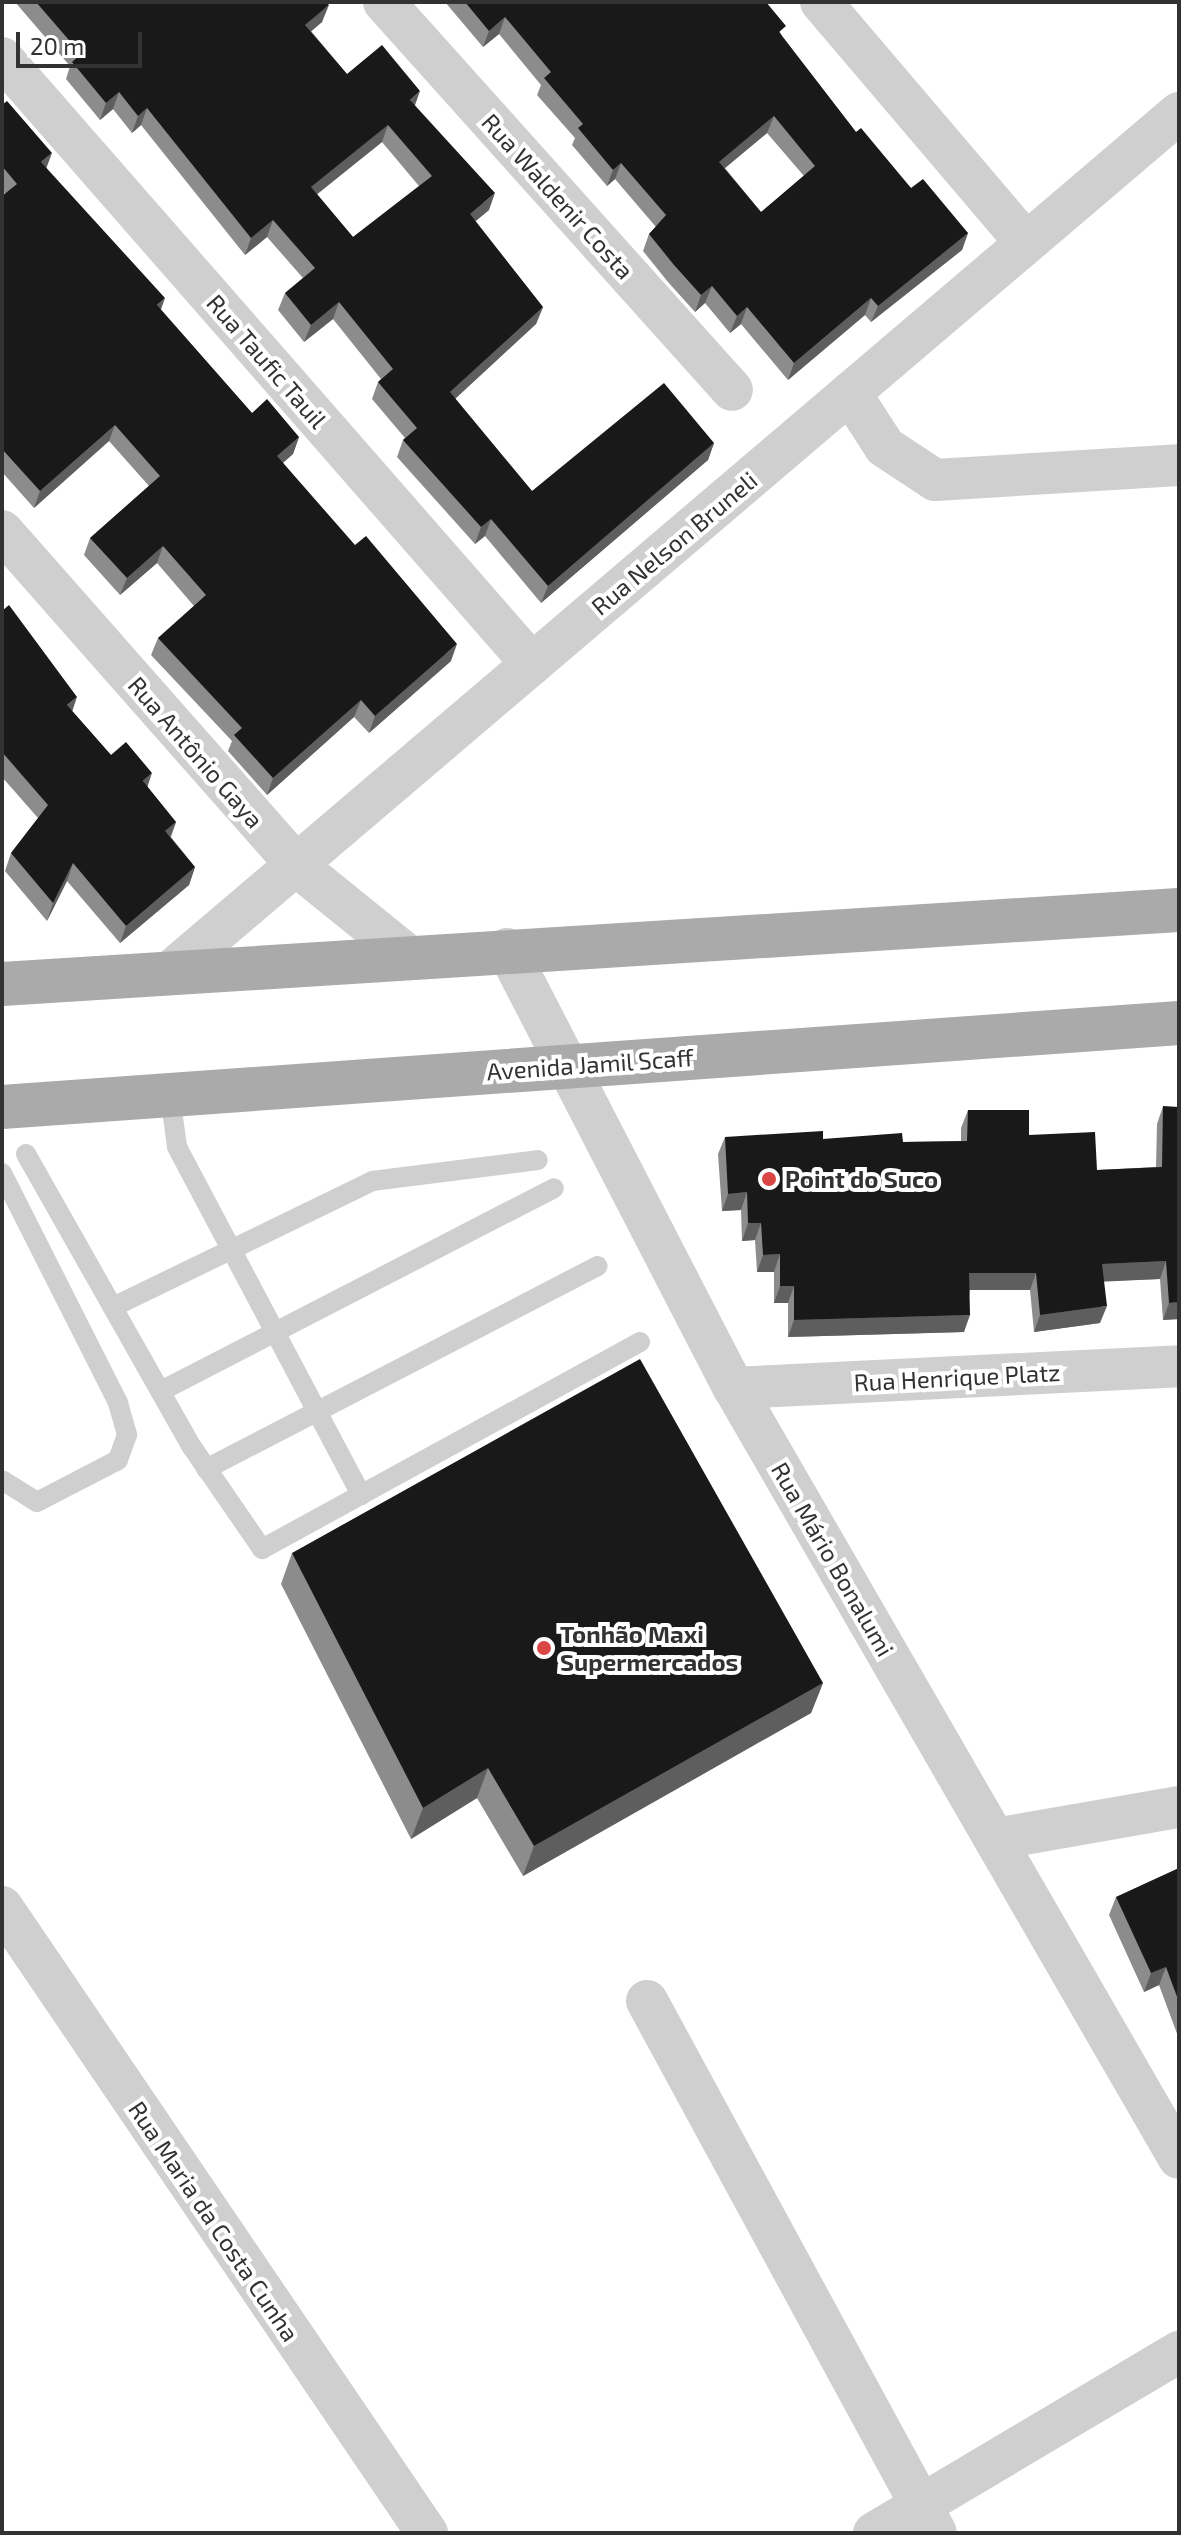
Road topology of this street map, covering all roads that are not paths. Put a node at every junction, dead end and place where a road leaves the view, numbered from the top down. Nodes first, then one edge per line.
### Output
1 (384, 2) edge
2 (821, 2) edge
3 (2, 58) edge
4 (1179, 113) edge
5 (1026, 243) junction
6 (732, 390) dead end
7 (850, 393) junction
8 (1179, 465) edge
9 (2, 531) edge
10 (532, 664) junction
11 (297, 866) junction
12 (1179, 910) edge
13 (507, 949) junction
14 (408, 956) junction
15 (170, 972) junction
16 (2, 984) edge
17 (1179, 1023) edge
18 (573, 1065) junction
19 (170, 1095) junction
20 (2, 1107) edge
21 (26, 1154) dead end
22 (538, 1160) dead end
23 (2, 1173) edge
24 (554, 1188) dead end
25 (230, 1247) junction
26 (598, 1266) dead end
27 (113, 1307) junction
28 (276, 1327) junction
29 (640, 1342) dead end
30 (1179, 1366) edge
31 (734, 1388) junction
32 (161, 1391) junction
33 (318, 1408) junction
34 (206, 1469) junction
35 (2, 1480) edge
36 (361, 1495) junction
37 (1179, 1807) edge
38 (995, 1839) junction
39 (2, 1907) edge
40 (647, 2001) dead end
41 (1179, 2158) edge
42 (1179, 2352) edge
43 (928, 2520) edge
44 (427, 2533) edge
45 (874, 2533) edge

1 - 6 street, Rua Waldenir Costa
2 - 5 street
3 - 10 street, Rua Taufic Tauil
4 - 5 street, Rua Nelson Bruneli
5 - 7 street, Rua Nelson Bruneli
7 - 8 street
7 - 10 street, Rua Nelson Bruneli
9 - 11 street, Rua Antônio Gaya
10 - 11 street, Rua Nelson Bruneli
11 - 14 street, Rua Antônio Gaya
11 - 15 street, Rua Nelson Bruneli
12 - 13 main road
13 - 14 main road
13 - 18 street, Rua Mário Bonalumi
14 - 15 main road
15 - 16 main road
17 - 18 main road, Avenida Jamil Scaff
18 - 19 main road, Avenida Jamil Scaff
18 - 31 street, Rua Mário Bonalumi
19 - 20 main road, Avenida Jamil Scaff
19 - 25 lane
21 - 27 lane
22 - 25 lane
23 - 35 lane
24 - 28 lane
25 - 27 lane
25 - 28 lane
26 - 33 lane
27 - 32 lane
28 - 32 lane
28 - 33 lane
29 - 36 lane
30 - 31 street, Rua Henrique Platz
31 - 38 street, Rua Mário Bonalumi
32 - 34 lane
33 - 34 lane
33 - 36 lane
34 - 36 lane
37 - 38 street
38 - 41 street, Rua Mário Bonalumi
39 - 44 street, Rua Maria da Costa Cunha
40 - 43 street
42 - 43 street
43 - 45 street

